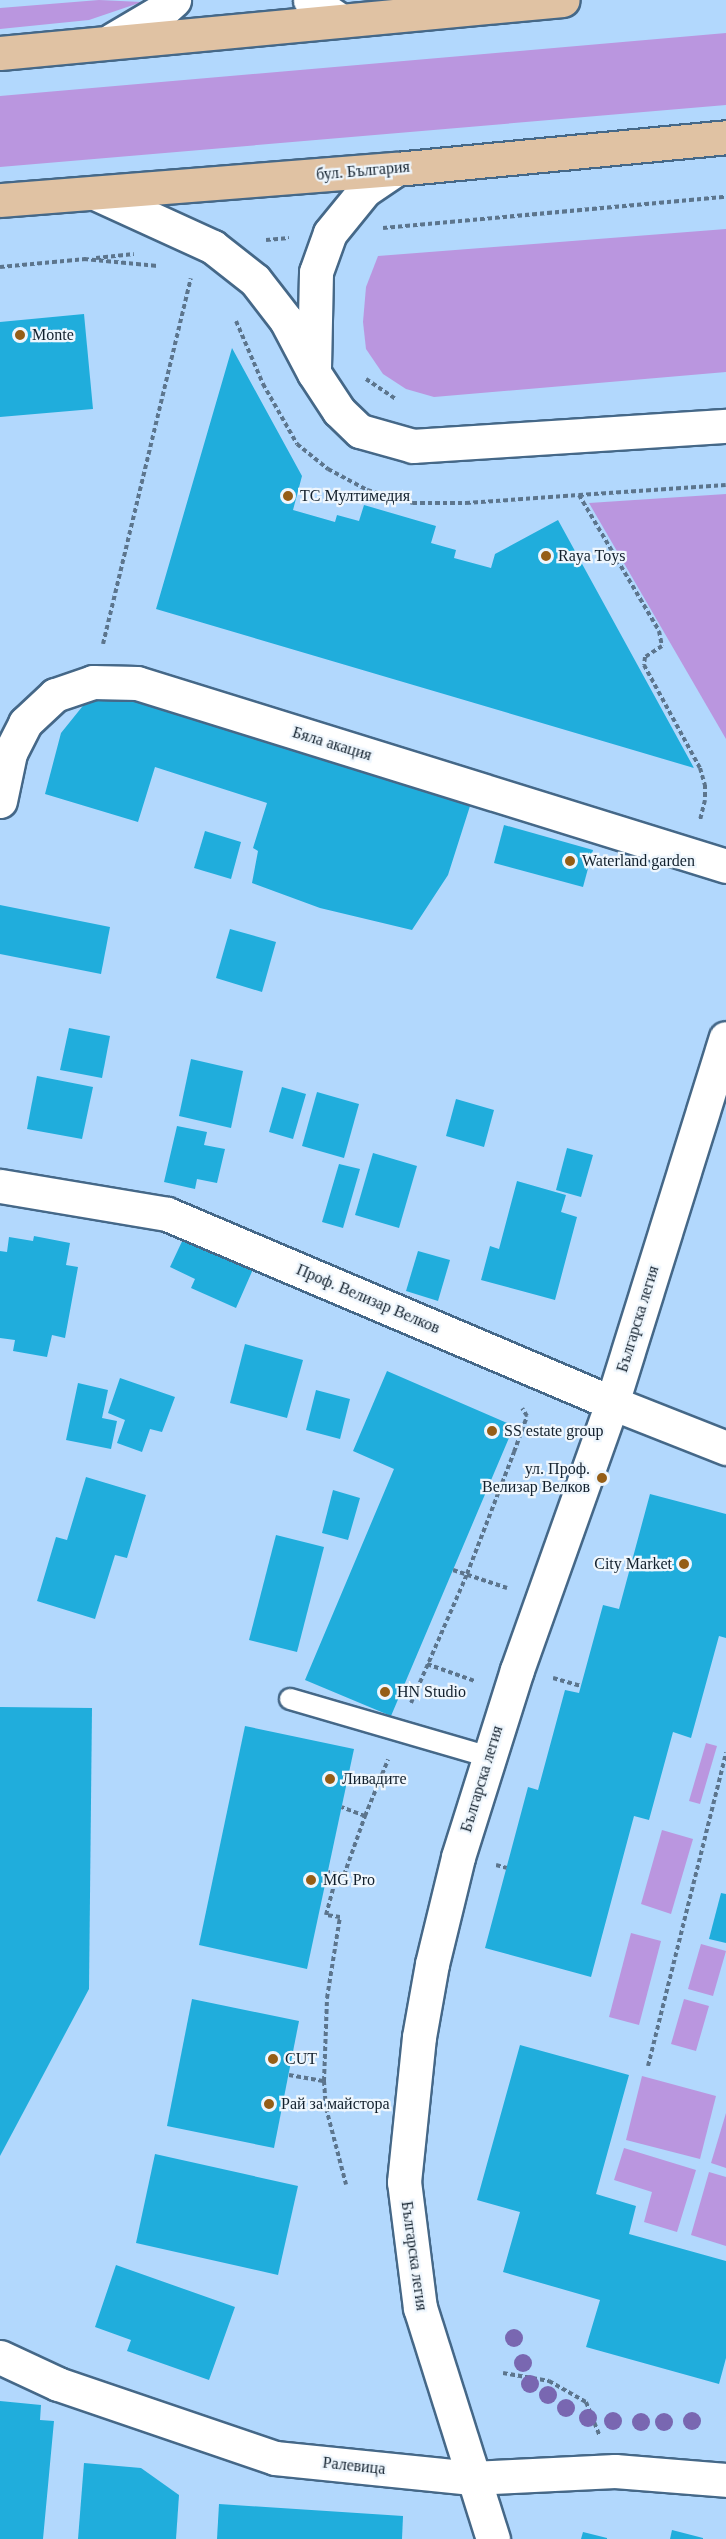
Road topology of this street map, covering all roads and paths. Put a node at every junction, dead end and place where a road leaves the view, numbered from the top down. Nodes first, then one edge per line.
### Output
1 (174, 0) edge
2 (310, 0) edge
3 (562, 0) edge
4 (340, 20) junction
5 (112, 40) junction
6 (0, 53) edge
7 (726, 137) edge
8 (396, 169) junction
9 (95, 193) junction
10 (726, 196) edge
11 (0, 200) edge
12 (381, 228) dead end
13 (140, 254) dead end
14 (84, 259) junction
15 (160, 266) dead end
16 (0, 267) edge
17 (185, 273) dead end
18 (192, 276) junction
19 (199, 279) dead end
20 (235, 318) dead end
21 (314, 372) junction
22 (357, 373) dead end
23 (401, 403) dead end
24 (726, 426) edge
25 (726, 485) edge
26 (579, 495) junction
27 (93, 682) junction
28 (1, 788) edge
29 (692, 855) junction
30 (726, 866) edge
31 (726, 1038) edge
32 (0, 1186) edge
33 (519, 1403) dead end
34 (612, 1403) junction
35 (726, 1448) edge
36 (453, 1570) dead end
37 (467, 1575) junction
38 (542, 1600) junction
39 (428, 1664) junction
40 (556, 1679) dead end
41 (581, 1686) dead end
42 (509, 1693) junction
43 (290, 1699) dead end
44 (400, 1731) junction
45 (726, 1753) edge
46 (489, 1757) junction
47 (342, 1807) dead end
48 (365, 1816) junction
49 (328, 1872) dead end
50 (337, 1874) junction
51 (648, 2066) dead end
52 (289, 2074) dead end
53 (324, 2080) junction
54 (346, 2184) dead end
55 (0, 2357) edge
56 (503, 2373) dead end
57 (599, 2435) dead end
58 (472, 2478) junction
59 (726, 2480) edge
60 (493, 2539) edge

1 - 5 street
2 - 4 street
3 - 4 main road
4 - 5 main road
5 - 6 main road
7 - 8 main road, бул. България
8 - 9 main road, бул. България
8 - 21 street
9 - 11 main road, бул. България
9 - 21 street
10 - 12 path
13 - 14 path
14 - 15 path
14 - 16 path
17 - 18 path
18 - 19 path
18 - 27 path
20 - 26 path
21 - 24 street
22 - 23 path
25 - 26 path
26 - 29 path
27 - 28 street, Бяла акация
27 - 29 street, Бяла акация
29 - 30 street, Бяла акация
31 - 34 street, Българска легия
32 - 34 street, Проф. Велизар Велков
33 - 37 path
34 - 35 street, Проф. Велизар Велков
34 - 38 street, Българска легия
36 - 37 path
37 - 38 path
37 - 39 path
38 - 42 street, Българска легия
39 - 42 path
39 - 44 path
40 - 41 path
42 - 46 street, Българска легия
43 - 44 lane
44 - 46 lane
44 - 48 path
45 - 51 path
46 - 58 street, Българска легия
47 - 48 path
48 - 50 path
49 - 50 path
50 - 53 path
52 - 53 path
53 - 54 path
55 - 58 street, Ралевица
56 - 57 path
58 - 59 street, Ралевица
58 - 60 street, Българска легия

